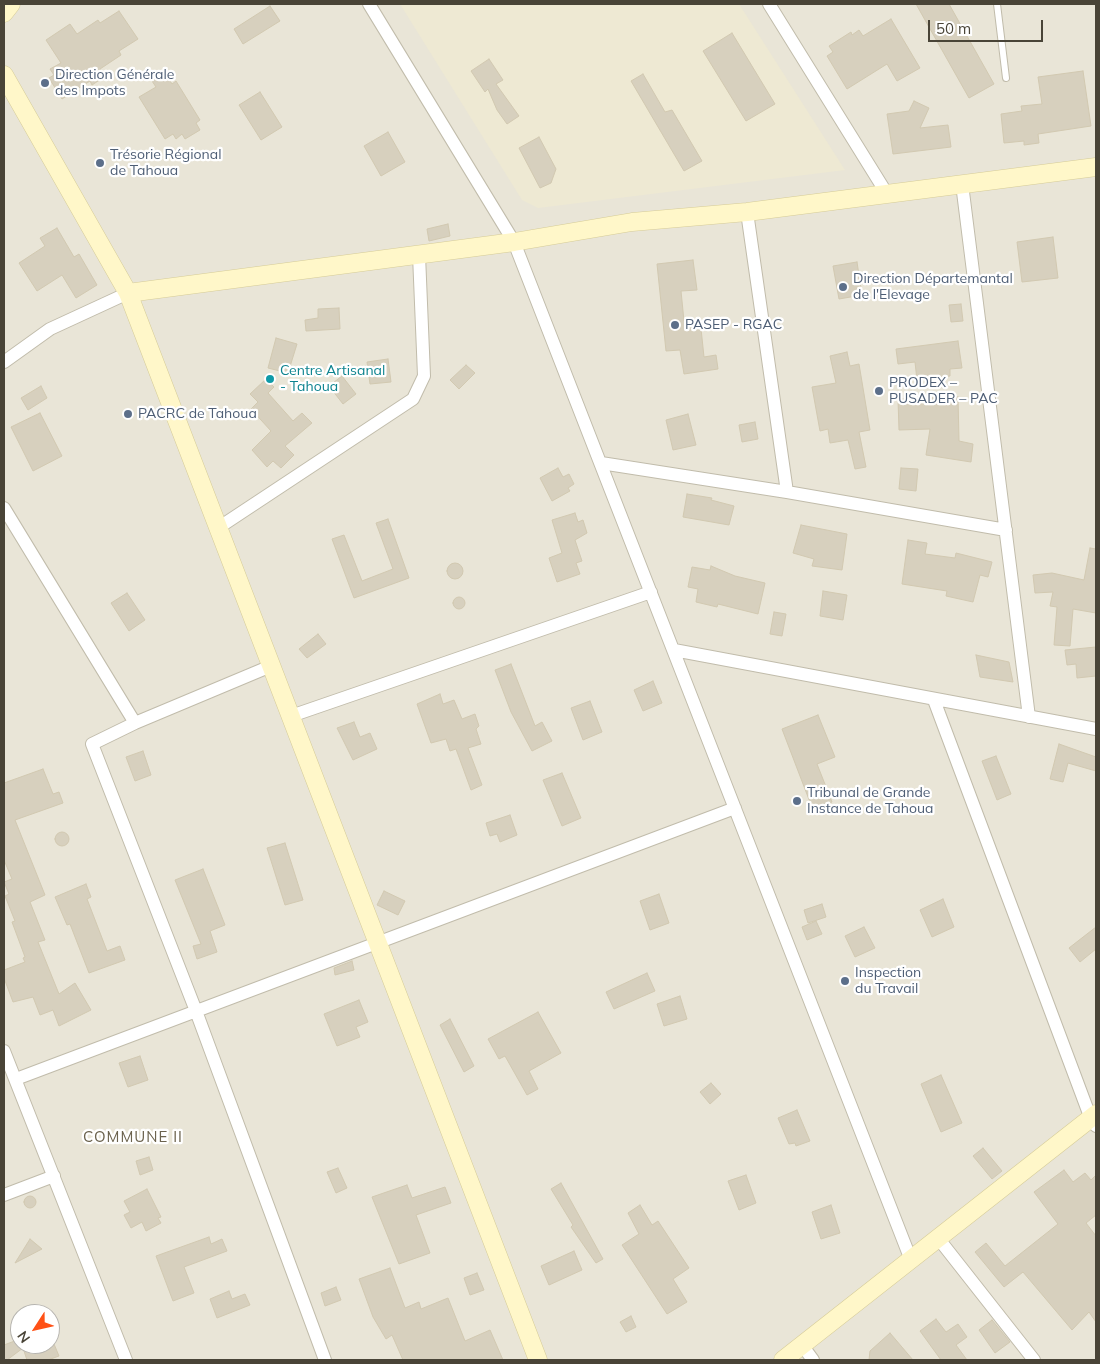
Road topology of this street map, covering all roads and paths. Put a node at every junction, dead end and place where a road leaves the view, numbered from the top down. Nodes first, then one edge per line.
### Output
1 (11, 4) edge
2 (369, 4) edge
3 (769, 4) edge
4 (997, 4) edge
5 (4, 12) edge
6 (4, 76) edge
7 (1006, 78) dead end
8 (1096, 167) edge
9 (962, 184) junction
10 (887, 194) junction
11 (747, 212) junction
12 (514, 242) junction
13 (419, 255) junction
14 (128, 293) junction
15 (4, 362) edge
16 (601, 463) junction
17 (787, 492) junction
18 (4, 508) edge
19 (218, 528) junction
20 (1006, 530) junction
21 (651, 592) junction
22 (674, 650) junction
23 (271, 666) junction
24 (934, 700) junction
25 (291, 716) junction
26 (1029, 717) junction
27 (135, 723) junction
28 (1096, 729) edge
29 (735, 808) junction
30 (378, 943) junction
31 (196, 1011) junction
32 (4, 1051) edge
33 (16, 1079) junction
34 (1094, 1120) edge
35 (54, 1176) junction
36 (4, 1195) edge
37 (938, 1238) junction
38 (911, 1260) junction
39 (802, 1346) junction
40 (126, 1360) edge
41 (325, 1360) edge
42 (538, 1360) edge
43 (783, 1360) edge
44 (813, 1360) edge
45 (1034, 1360) edge

1 - 5 street
2 - 12 street
3 - 10 street
4 - 7 lane
6 - 14 street
8 - 9 street
9 - 10 street
9 - 20 street
10 - 11 street
11 - 12 street
11 - 17 street
12 - 13 street
12 - 16 street
13 - 14 street
13 - 19 street
14 - 15 street
14 - 19 street
16 - 17 street
16 - 21 street
17 - 20 street
18 - 27 street
19 - 23 street
20 - 26 street
21 - 22 street
21 - 25 street
22 - 24 street
22 - 29 street
23 - 25 street
23 - 27 street
24 - 26 street
24 - 34 street
25 - 30 street
26 - 28 street
27 - 31 street
29 - 30 street
29 - 38 street
30 - 31 street
30 - 42 street
31 - 33 street
31 - 41 street
32 - 33 street
33 - 35 street
34 - 37 street
35 - 36 street
35 - 40 street
37 - 38 street
37 - 45 street
38 - 39 street
39 - 43 street
39 - 44 street

